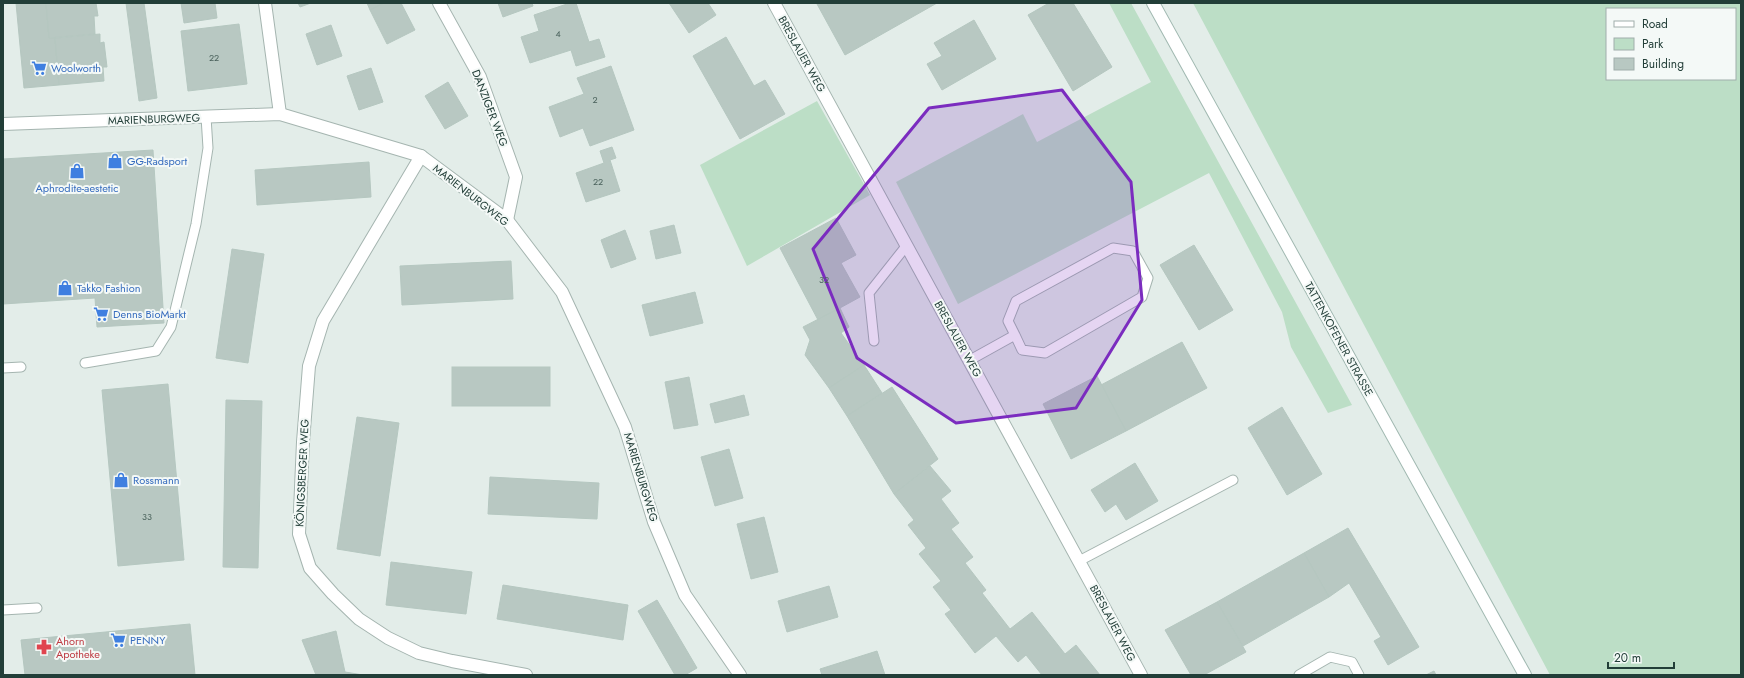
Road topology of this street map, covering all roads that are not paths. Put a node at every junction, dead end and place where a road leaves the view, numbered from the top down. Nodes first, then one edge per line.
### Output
1 (265, 3) edge
2 (439, 3) edge
3 (774, 3) edge
4 (1153, 3) edge
5 (280, 114) junction
6 (206, 117) junction
7 (3, 124) edge
8 (421, 156) junction
9 (507, 220) junction
10 (907, 245) junction
11 (1015, 335) junction
12 (874, 341) dead end
13 (970, 360) junction
14 (85, 363) dead end
15 (21, 367) dead end
16 (3, 368) edge
17 (1233, 480) dead end
18 (1079, 561) junction
19 (37, 608) dead end
20 (3, 610) edge
21 (526, 675) edge
22 (740, 675) edge
23 (1141, 675) edge
24 (1299, 675) edge
25 (1359, 675) edge
26 (1525, 675) edge

1 - 5 street
2 - 9 street, DANZIGER WEG
3 - 10 street, BRESLAUER WEG
4 - 26 street, TATTENKOFENER STRASSE
5 - 6 street, MARIENBURGWEG
5 - 8 street, MARIENBURGWEG
6 - 7 street, MARIENBURGWEG
6 - 14 lane
8 - 9 street, MARIENBURGWEG
8 - 21 street, KÖNIGSBERGER WEG
9 - 22 street, MARIENBURGWEG
10 - 12 lane
10 - 13 street, BRESLAUER WEG
11 - 11 lane
11 - 13 lane
13 - 18 street, BRESLAUER WEG
15 - 16 lane
17 - 18 lane
18 - 23 street, BRESLAUER WEG
19 - 20 lane
24 - 25 lane

